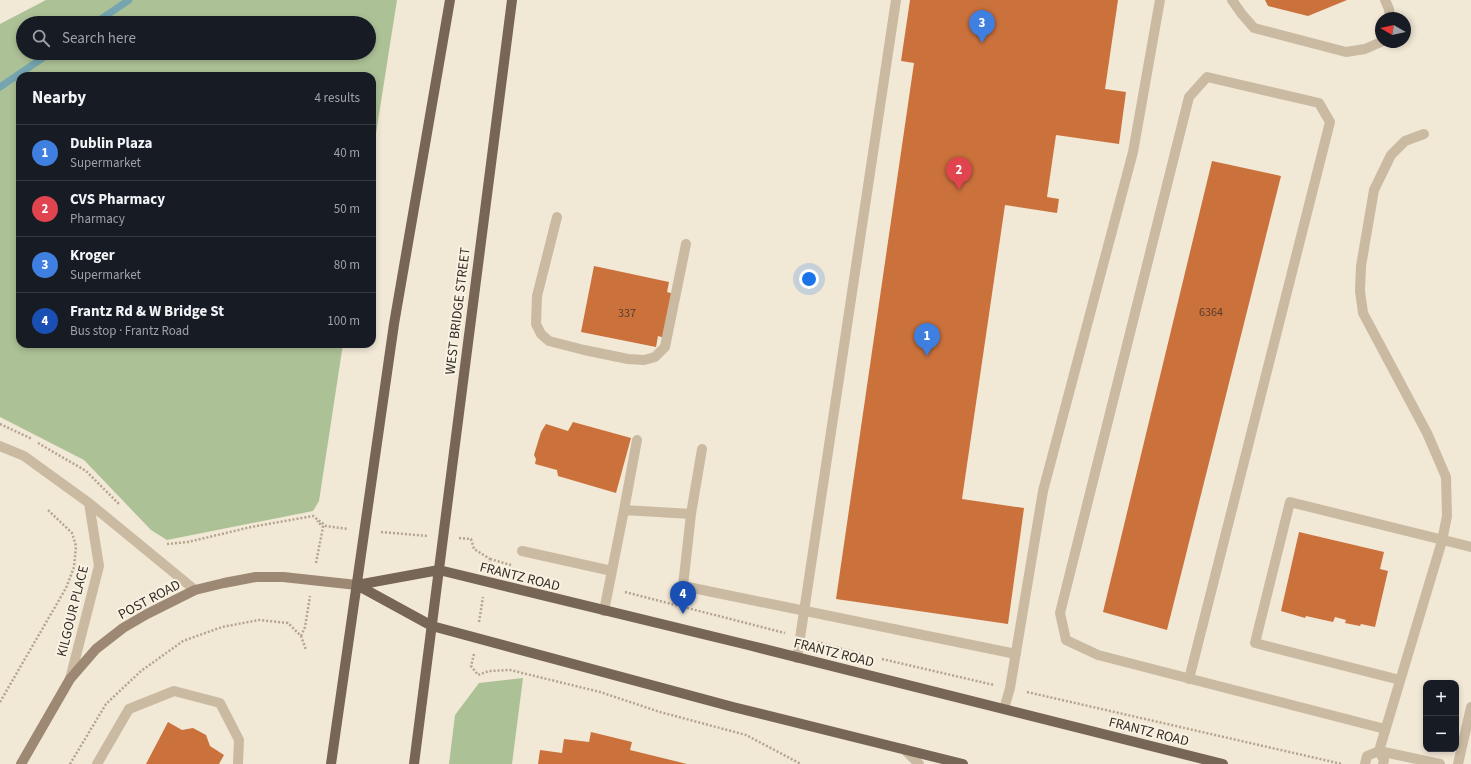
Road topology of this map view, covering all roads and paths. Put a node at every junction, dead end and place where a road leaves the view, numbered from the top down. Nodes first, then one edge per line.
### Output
1 (450, 0) edge
2 (512, 0) edge
3 (896, 0) edge
4 (1160, 0) edge
5 (1232, 0) edge
6 (1385, 0) edge
7 (1389, 12) edge
8 (1375, 45) edge
9 (1424, 134) dead end
10 (557, 217) dead end
11 (686, 244) dead end
12 (637, 440) dead end
13 (0, 446) edge
14 (702, 449) dead end
15 (89, 503) junction
16 (48, 510) dead end
17 (624, 510) junction
18 (691, 514) junction
19 (313, 516) junction
20 (365, 530) junction
21 (443, 537) junction
22 (1442, 541) junction
23 (162, 545) dead end
24 (1468, 545) edge
25 (522, 551) dead end
26 (490, 559) junction
27 (518, 566) dead end
28 (439, 570) junction
29 (612, 571) junction
30 (313, 580) junction
31 (485, 582) junction
32 (357, 586) junction
33 (608, 588) junction
34 (195, 590) junction
35 (604, 610) junction
36 (804, 610) junction
37 (432, 626) junction
38 (300, 636) junction
39 (476, 638) junction
40 (800, 638) junction
41 (306, 650) dead end
42 (1016, 654) junction
43 (868, 656) dead end
44 (797, 658) junction
45 (876, 658) dead end
46 (70, 679) junction
47 (1189, 679) junction
48 (1400, 680) junction
49 (1010, 688) junction
50 (0, 702) edge
51 (1471, 707) edge
52 (1004, 709) junction
53 (1385, 729) junction
54 (904, 749) junction
55 (1379, 751) junction
56 (21, 764) edge
57 (70, 764) edge
58 (97, 764) edge
59 (238, 764) edge
60 (331, 764) edge
61 (414, 764) edge
62 (801, 764) edge
63 (919, 764) edge
64 (963, 764) edge
65 (1223, 764) edge
66 (1342, 764) edge
67 (1365, 764) edge
68 (1383, 764) edge
69 (1440, 764) edge
70 (1458, 764) edge

1 - 20 main road
2 - 21 main road, WEST BRIDGE STREET
3 - 36 street
4 - 42 street
5 - 8 street
6 - 7 street
9 - 22 street
10 - 11 street
12 - 17 street
13 - 15 street
14 - 18 street
15 - 34 street
15 - 46 street, KILGOUR PLACE
16 - 50 path
17 - 18 street
17 - 29 street
18 - 36 street
19 - 20 path
19 - 23 path
19 - 30 path
20 - 21 path
20 - 32 main road
21 - 26 path
21 - 28 main road, WEST BRIDGE STREET
22 - 24 street
22 - 48 street
22 - 48 street
25 - 29 street
26 - 27 path
26 - 31 path
28 - 31 main road, FRANTZ ROAD
28 - 32 main road
28 - 37 main road, WEST BRIDGE STREET
29 - 33 street
30 - 32 main road, POST ROAD
30 - 34 main road, POST ROAD
30 - 38 path
31 - 35 main road, FRANTZ ROAD
31 - 39 path
32 - 37 main road
32 - 60 main road
33 - 35 street
33 - 40 path
34 - 46 main road, POST ROAD
35 - 44 main road, FRANTZ ROAD
36 - 40 street
36 - 42 street
37 - 39 main road
37 - 61 main road, WEST BRIDGE STREET
38 - 41 path
38 - 57 path
39 - 54 main road
39 - 62 path
40 - 43 path
40 - 44 street
42 - 49 street
44 - 52 main road, FRANTZ ROAD
45 - 49 path
46 - 56 main road, POST ROAD
47 - 47 street
47 - 53 street
48 - 53 street
49 - 52 street
49 - 66 path
51 - 70 street
52 - 65 main road, FRANTZ ROAD
53 - 55 street
54 - 63 street
54 - 64 main road
55 - 67 street
55 - 68 street
55 - 69 street
58 - 59 street

